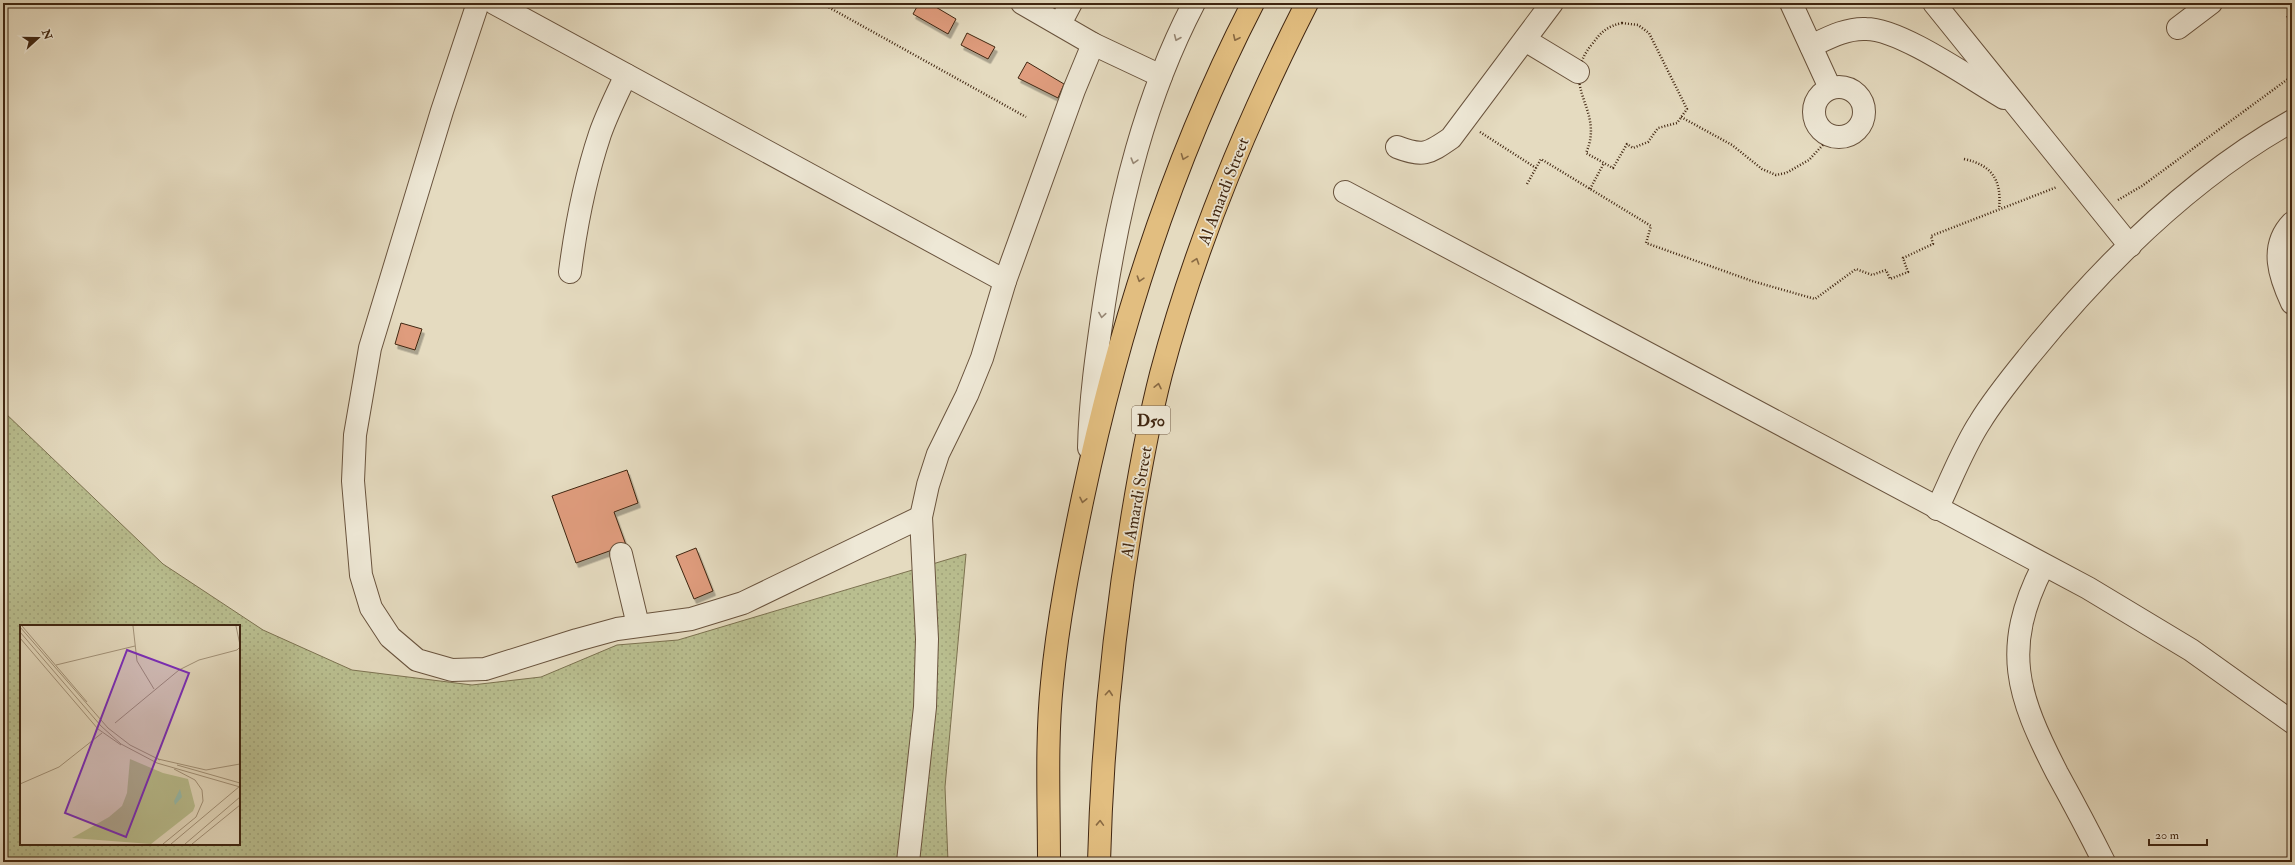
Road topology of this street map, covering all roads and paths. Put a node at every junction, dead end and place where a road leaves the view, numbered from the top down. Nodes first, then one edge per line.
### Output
1 (478, 3) edge
2 (494, 3) edge
3 (821, 3) edge
4 (1022, 3) edge
5 (1071, 3) edge
6 (1194, 3) edge
7 (1253, 3) edge
8 (1307, 3) edge
9 (1552, 3) edge
10 (1791, 3) edge
11 (1934, 3) edge
12 (2211, 3) edge
13 (2287, 16) dead end
14 (1060, 24) junction
15 (2292, 24) edge
16 (2178, 28) dead end
17 (1525, 40) junction
18 (1093, 44) junction
19 (1811, 46) junction
20 (1578, 72) junction
21 (626, 75) junction
22 (1162, 76) junction
23 (2292, 76) edge
24 (1830, 88) junction
25 (2015, 105) junction
26 (1026, 117) dead end
27 (1681, 117) junction
28 (2292, 121) edge
29 (1464, 122) junction
30 (1831, 136) junction
31 (1396, 147) dead end
32 (1964, 159) dead end
33 (1604, 163) junction
34 (1536, 168) junction
35 (2078, 182) junction
36 (1527, 184) dead end
37 (1590, 189) junction
38 (1345, 192) dead end
39 (1999, 209) junction
40 (2101, 211) junction
41 (2292, 223) edge
42 (2130, 246) junction
43 (570, 272) dead end
44 (1004, 281) junction
45 (2292, 303) edge
46 (1089, 471) junction
47 (1937, 509) junction
48 (921, 517) junction
49 (621, 554) dead end
50 (2043, 566) junction
51 (638, 625) junction
52 (2292, 722) edge
53 (908, 862) edge
54 (1049, 862) edge
55 (1099, 862) edge
56 (2104, 862) edge

1 - 51 street
2 - 21 street
3 - 26 path
4 - 14 street
5 - 14 street
6 -> 22 street
7 -> 46 main road
55 -> 8 main road, Al Amardi Street / D50
9 - 17 street
10 - 19 street
11 - 25 street
12 - 16 street
13 - 15 path
14 - 18 street
17 - 20 street
17 - 29 street
18 - 22 street
18 - 44 street
19 - 24 street
19 - 25 street
20 - 27 path
20 - 33 path
21 - 43 street
21 - 44 street
22 -> 46 street
23 - 40 path
24 - 30 street
24 - 30 street
25 - 35 street
27 - 30 path
27 - 33 path
28 - 42 street
29 - 31 street
29 - 34 path
32 - 39 path
33 - 37 path
34 - 36 path
34 - 37 path
35 - 39 path
35 - 40 street
37 - 39 path
38 - 47 street
40 - 42 street
41 - 45 street
42 - 47 street
44 - 48 street
46 -> 54 main road
47 - 50 street
48 - 51 street
48 - 53 street
49 - 51 street
50 - 52 street
50 - 56 street

